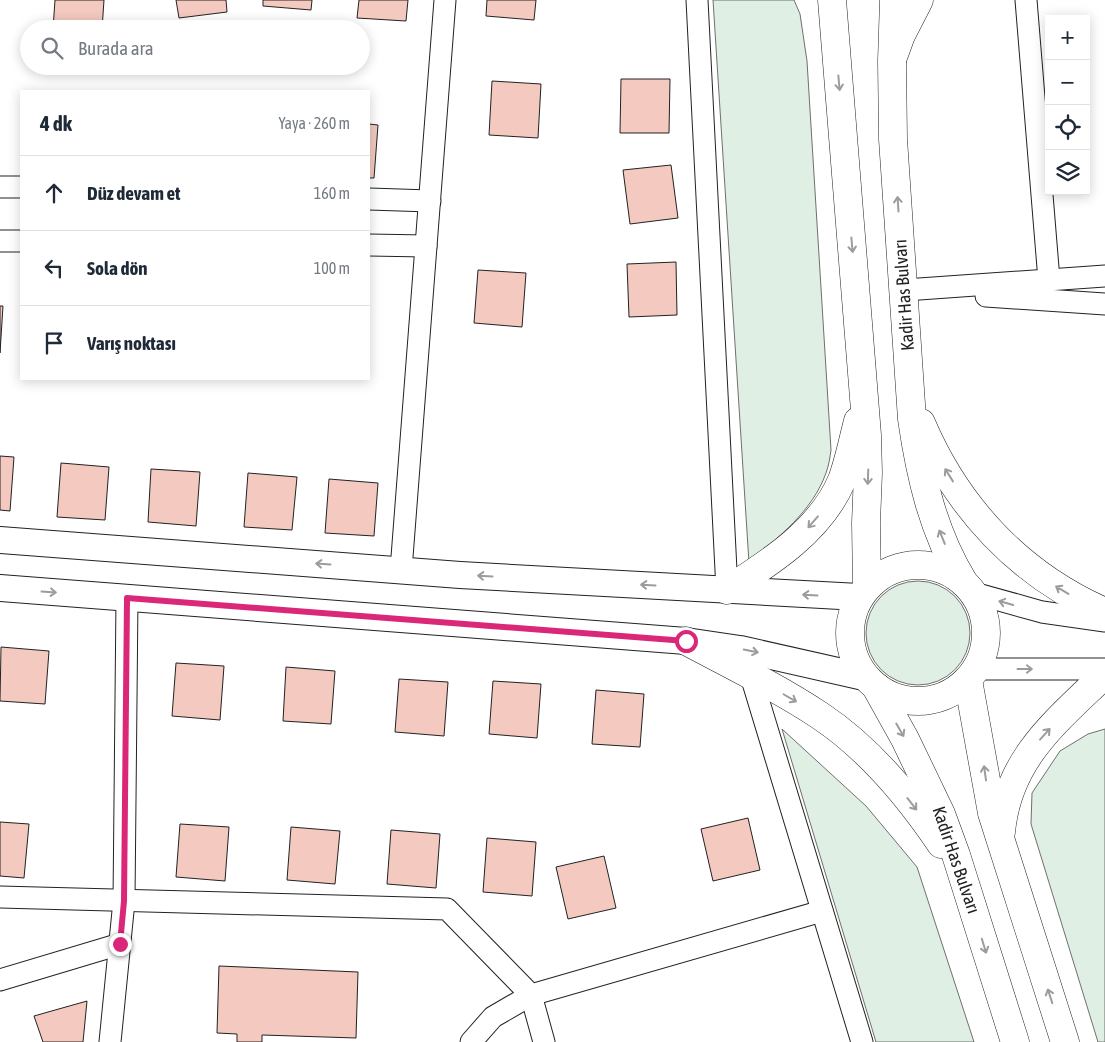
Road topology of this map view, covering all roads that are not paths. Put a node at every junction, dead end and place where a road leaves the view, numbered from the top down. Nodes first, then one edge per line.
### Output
1 (445, 0) edge
2 (697, 0) edge
3 (821, 0) edge
4 (832, 0) edge
5 (894, 0) edge
6 (919, 0) edge
7 (1026, 0) edge
8 (835, 42) junction
9 (892, 61) junction
10 (0, 186) edge
11 (20, 187) edge
12 (370, 199) edge
13 (430, 201) junction
14 (0, 241) edge
15 (20, 241) edge
16 (370, 246) edge
17 (426, 246) junction
18 (1105, 276) edge
19 (1049, 280) junction
20 (905, 290) junction
21 (1105, 304) edge
22 (865, 398) junction
23 (912, 402) junction
24 (0, 540) edge
25 (401, 570) junction
26 (968, 587) junction
27 (0, 588) edge
28 (727, 590) junction
29 (863, 591) junction
30 (127, 598) junction
31 (1105, 612) edge
32 (1105, 621) edge
33 (686, 641) junction
34 (1105, 668) edge
35 (972, 674) junction
36 (1105, 674) edge
37 (751, 676) junction
38 (870, 682) junction
39 (1000, 841) junction
40 (965, 884) junction
41 (0, 897) edge
42 (124, 901) junction
43 (822, 911) junction
44 (120, 944) junction
45 (0, 980) edge
46 (531, 995) junction
47 (110, 1042) edge
48 (472, 1042) edge
49 (544, 1042) edge
50 (862, 1042) edge
51 (1015, 1042) edge
52 (1065, 1042) edge

1 - 13 street
2 - 28 street
3 - 8 main road
4 - 8 main road
5 - 9 main road, Kadir Has Bulvarı
6 - 9 main road
7 - 19 street
8 -> 22 main road
20 -> 9 main road, Kadir Has Bulvarı
10 - 11 street
12 - 13 street
13 - 17 street
14 - 15 street
16 - 17 street
17 - 25 street
18 - 19 street
19 - 20 street
20 - 21 street
20 - 23 main road, Kadir Has Bulvarı
22 -> 28 main road
22 -> 29 main road
26 -> 23 main road, Kadir Has Bulvarı
31 -> 23 main road
25 -> 24 street
28 -> 25 street
26 - 29 main road
32 -> 26 street
26 - 35 main road
27 -> 30 street
29 -> 28 street
29 - 38 main road
30 - 33 street
30 - 42 street
33 - 37 main road
33 -> 38 street
35 -> 34 street
35 - 38 main road
39 -> 35 main road
39 -> 36 main road
37 -> 40 main road
37 - 43 street
38 -> 40 main road, Kadir Has Bulvarı
52 -> 39 main road
40 -> 51 main road, Kadir Has Bulvarı
41 - 42 street
42 - 44 street
42 - 46 street
43 - 46 street
43 - 50 street
44 - 45 street
44 - 47 street
46 - 48 street
46 - 49 street

